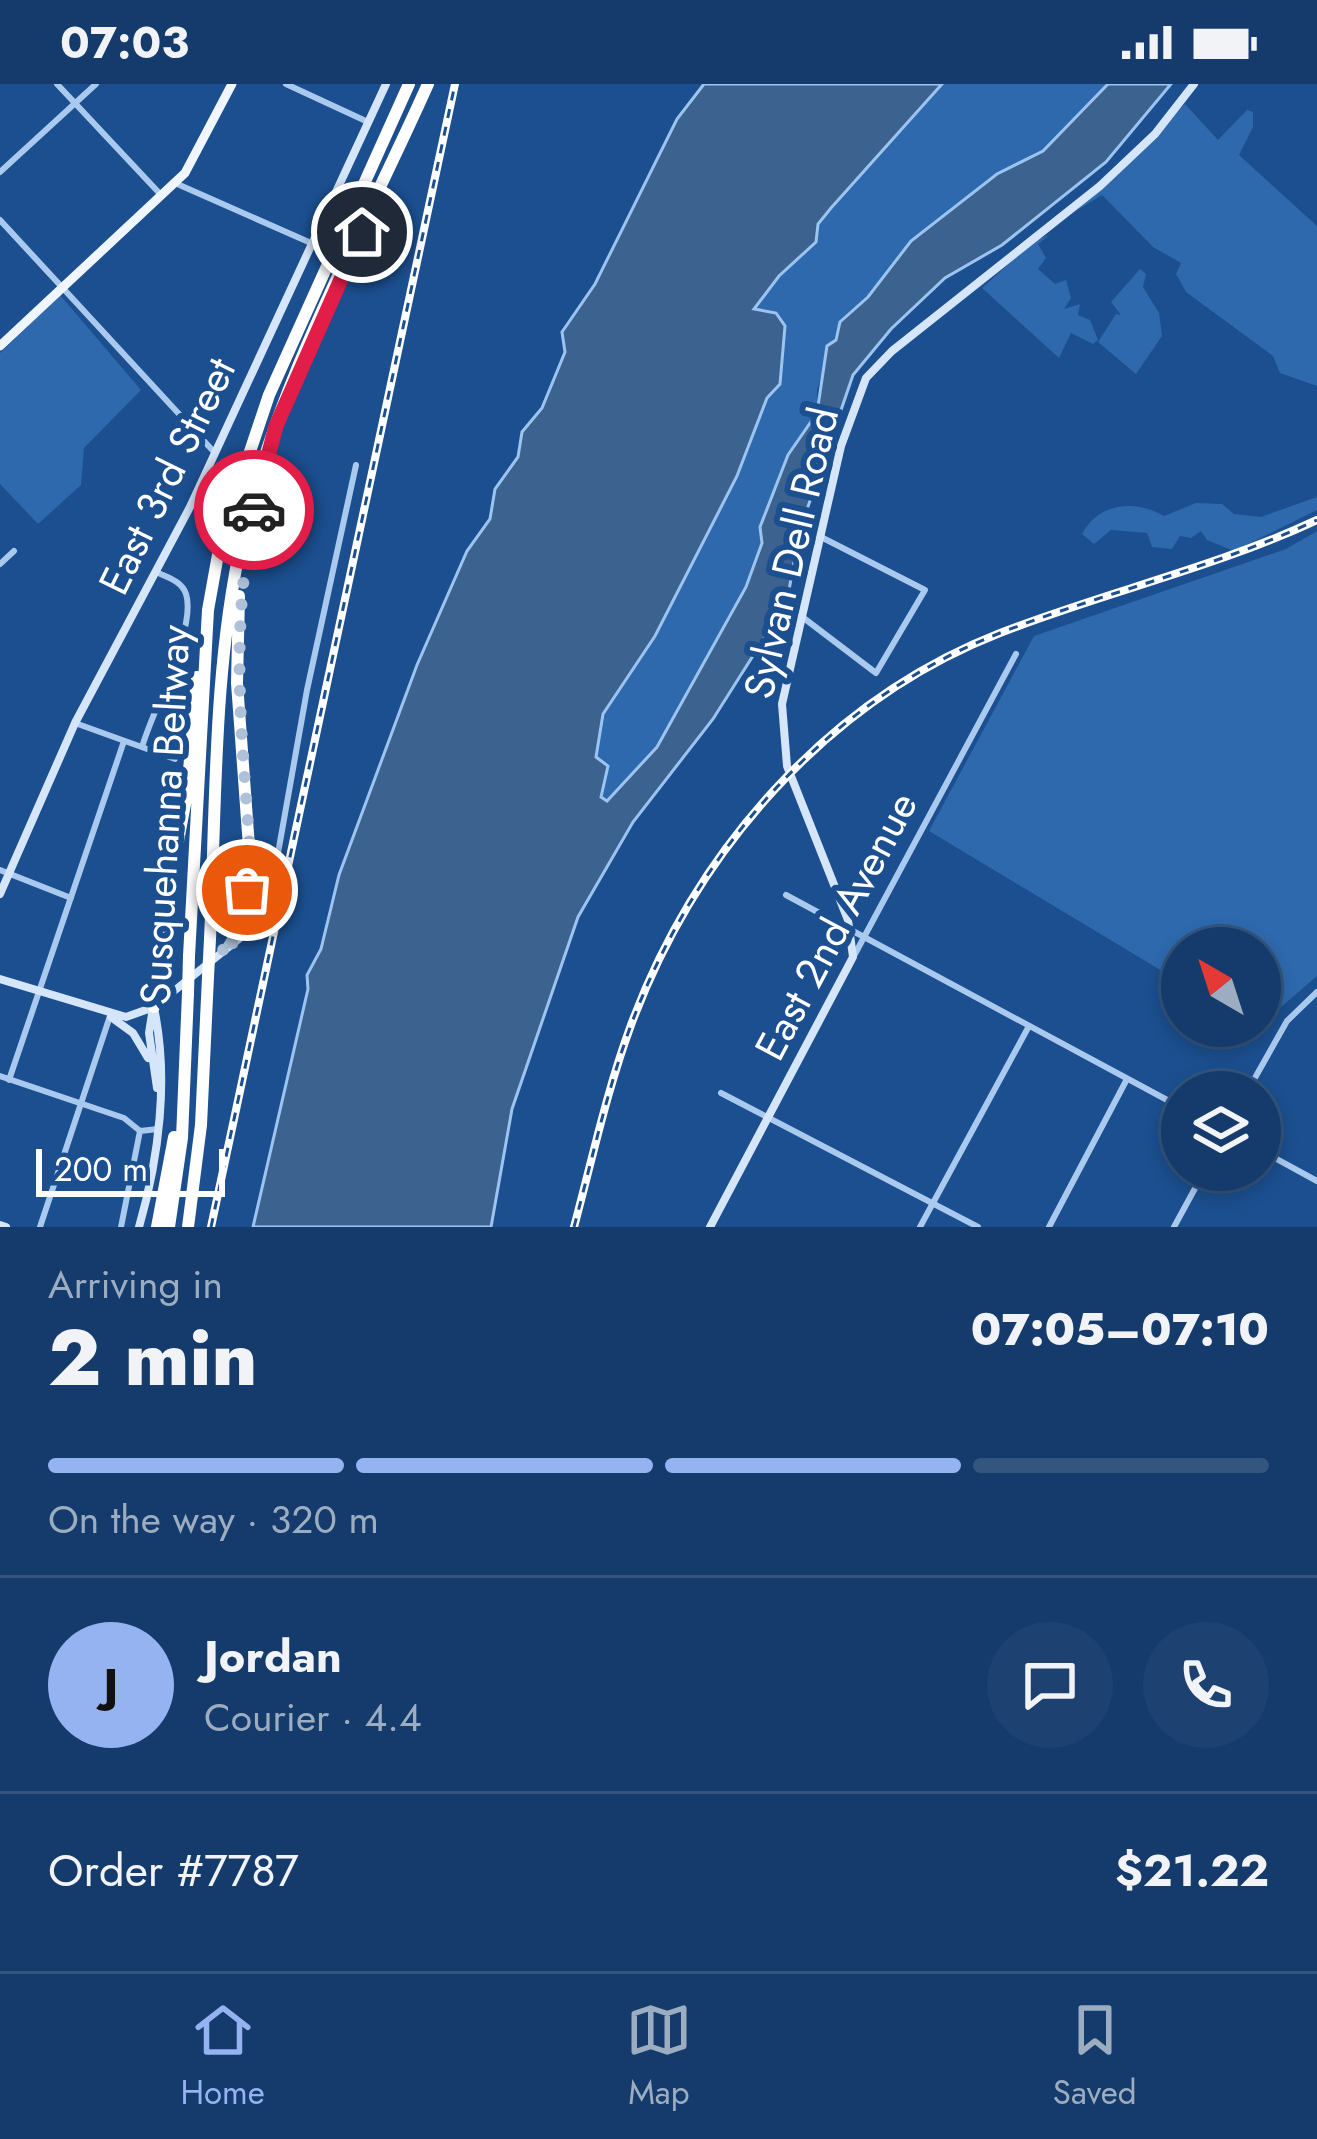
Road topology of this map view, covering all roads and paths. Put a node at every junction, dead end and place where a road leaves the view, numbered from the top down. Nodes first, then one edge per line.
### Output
1 (57, 84) edge
2 (96, 84) edge
3 (232, 84) edge
4 (286, 84) edge
5 (386, 84) edge
6 (409, 84) edge
7 (428, 84) edge
8 (1194, 84) edge
9 (75, 103) junction
10 (368, 122) junction
11 (0, 172) edge
12 (176, 183) junction
13 (162, 196) junction
14 (0, 220) edge
15 (311, 243) junction
16 (63, 288) junction
17 (0, 346) edge
18 (215, 453) junction
19 (265, 456) junction
20 (356, 465) dead end
21 (820, 537) junction
22 (14, 551) dead end
23 (0, 564) edge
24 (156, 572) junction
25 (208, 610) junction
26 (801, 616) junction
27 (1016, 654) dead end
28 (75, 723) junction
29 (124, 741) junction
30 (142, 747) junction
31 (175, 759) dead end
32 (250, 872) junction
33 (3, 873) edge
34 (273, 873) junction
35 (0, 894) edge
36 (252, 894) junction
37 (785, 895) dead end
38 (71, 898) junction
39 (852, 932) junction
40 (862, 940) junction
41 (853, 957) junction
42 (0, 979) edge
43 (38, 992) junction
44 (1317, 992) edge
45 (154, 1006) junction
46 (110, 1016) junction
47 (1029, 1026) junction
48 (185, 1053) junction
49 (1259, 1071) edge
50 (153, 1072) junction
51 (5, 1078) edge
52 (1127, 1079) junction
53 (721, 1093) dead end
54 (158, 1094) junction
55 (1161, 1097) edge
56 (80, 1104) junction
57 (767, 1119) junction
58 (158, 1129) junction
59 (140, 1131) junction
60 (1281, 1161) edge
61 (1317, 1181) edge
62 (1194, 1191) edge
63 (933, 1202) junction
64 (40, 1227) edge
65 (121, 1227) edge
66 (139, 1227) edge
67 (157, 1227) edge
68 (169, 1227) edge
69 (192, 1227) edge
70 (710, 1227) edge
71 (920, 1227) edge
72 (978, 1227) edge
73 (1049, 1227) edge
74 (1174, 1227) edge

1 - 9 street
2 - 9 street
3 - 12 main road
4 - 10 street
5 - 10 main road, East 3rd Street
6 - 25 highway, Susquehanna Beltway
7 - 19 highway, Susquehanna Beltway
8 - 21 main road, Sylvan Dell Road
9 - 11 street
9 - 13 street
10 - 15 main road, East 3rd Street
12 - 13 main road
12 - 15 street
13 - 16 main road
14 - 16 street
15 - 18 main road, East 3rd Street
16 - 17 main road
16 - 18 street
18 - 24 main road, East 3rd Street
19 - 32 highway
19 - 69 highway, Susquehanna Beltway, bridge
20 - 34 street
21 - 26 main road, Sylvan Dell Road
21 - 26 street
22 - 23 street
24 - 28 main road, East 3rd Street
24 - 30 street
25 - 45 highway
25 - 48 highway, Susquehanna Beltway, bridge
26 - 39 main road, Sylvan Dell Road
27 - 40 street, East 2nd Avenue
28 - 29 street
28 - 33 main road, East 3rd Street
29 - 30 street
29 - 38 street
30 - 31 street
32 - 34 highway
32 - 36 highway
33 - 35 main road, East 3rd Street
33 - 38 street
34 - 36 street
34 - 36 street
36 - 45 main road
37 - 39 street
38 - 43 street
39 - 40 street
39 - 41 main road, Sylvan Dell Road
40 - 41 street, East 2nd Avenue
40 - 47 street
41 - 57 main road, East 2nd Avenue
42 - 43 main road
43 - 46 main road
43 - 51 street
44 - 49 street
45 - 46 main road
45 - 50 main road
45 - 54 main road
46 - 50 main road
46 - 56 street
47 - 52 street
47 - 63 street
48 - 67 highway
48 - 68 highway, Susquehanna Beltway
50 - 54 main road
51 - 56 street
52 - 55 street
52 - 73 street
53 - 57 street
54 - 58 main road
56 - 59 street
56 - 64 street
57 - 63 street
57 - 70 main road, East 2nd Avenue
58 - 59 street
58 - 66 main road
59 - 65 street
60 - 61 street
62 - 74 street
63 - 71 street
63 - 72 street

